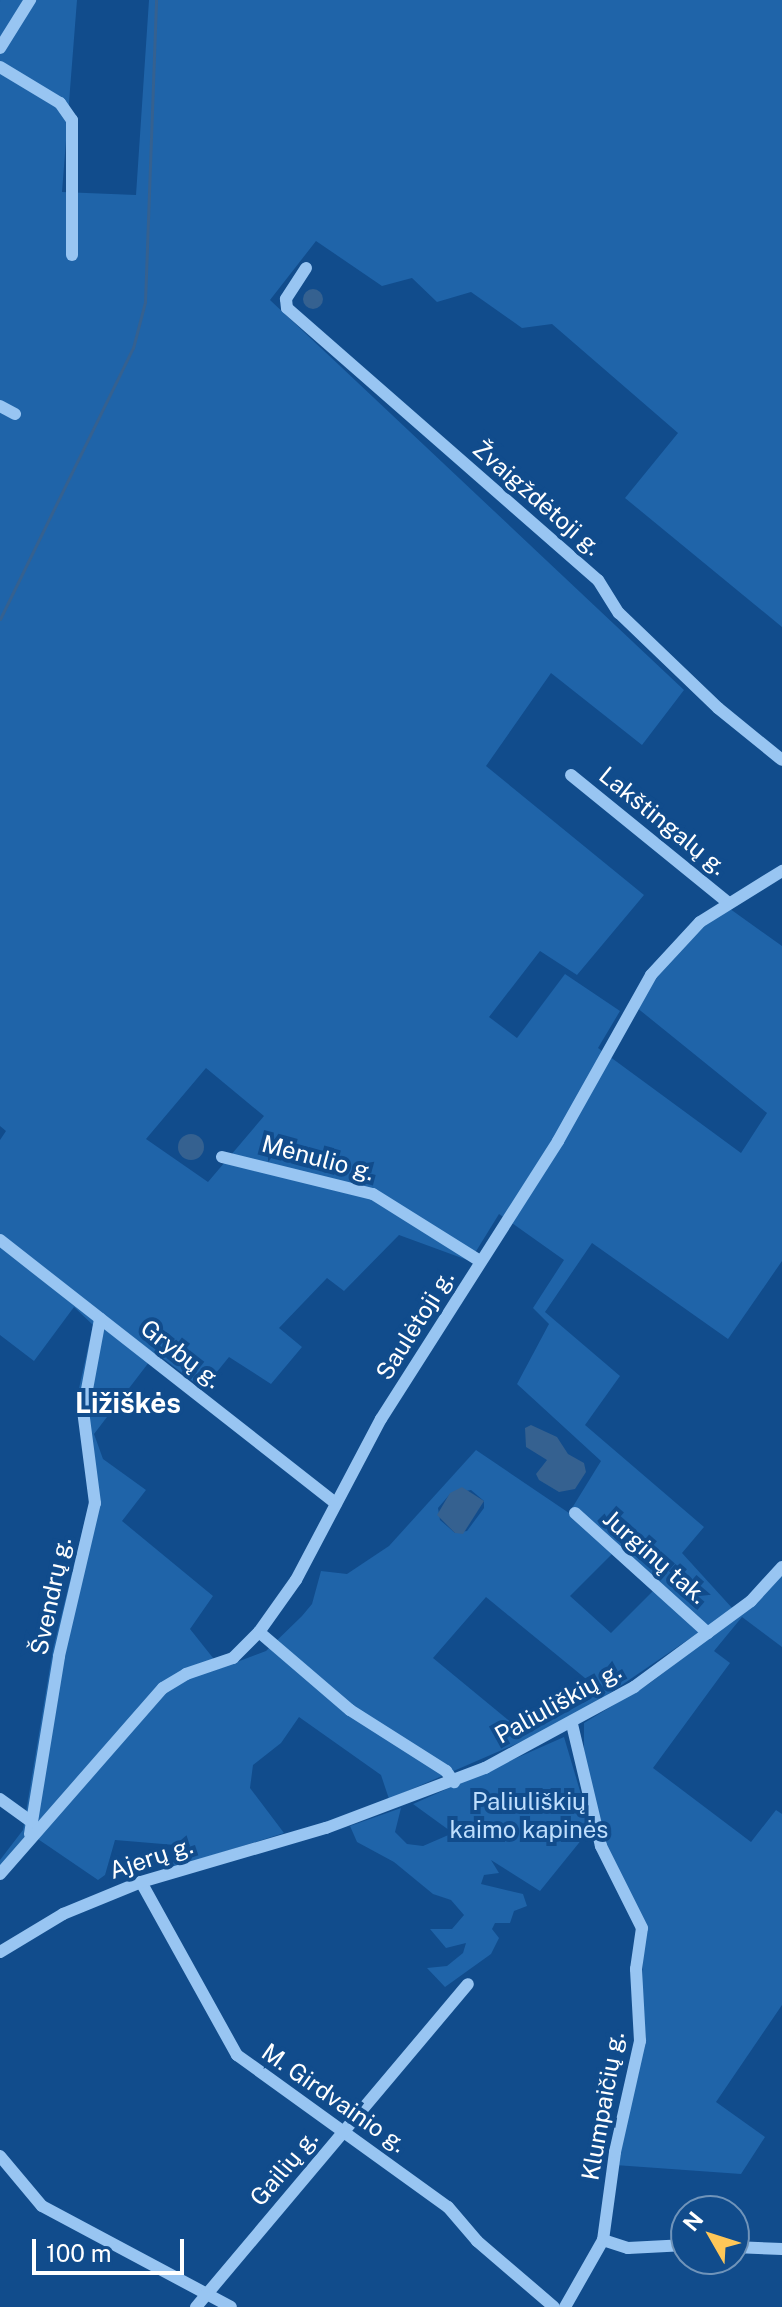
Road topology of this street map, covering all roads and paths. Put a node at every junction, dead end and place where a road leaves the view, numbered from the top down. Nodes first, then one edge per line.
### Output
1 (30, 0) edge
2 (0, 48) edge
3 (0, 67) edge
4 (72, 255) dead end
5 (306, 268) dead end
6 (0, 406) edge
7 (15, 414) dead end
8 (782, 760) edge
9 (571, 775) dead end
10 (782, 871) edge
11 (727, 902) junction
12 (222, 1157) dead end
13 (0, 1240) edge
14 (480, 1261) junction
15 (100, 1319) junction
16 (336, 1503) junction
17 (575, 1513) dead end
18 (782, 1567) edge
19 (259, 1632) junction
20 (708, 1633) junction
21 (572, 1724) junction
22 (454, 1782) junction
23 (0, 1799) edge
24 (31, 1828) junction
25 (326, 1828) joint
26 (0, 1874) edge
27 (141, 1882) junction
28 (0, 1952) edge
29 (468, 1984) dead end
30 (344, 2131) junction
31 (0, 2156) edge
32 (603, 2240) junction
33 (670, 2246) edge
34 (750, 2248) edge
35 (782, 2249) edge
36 (207, 2293) junction
37 (196, 2307) edge
38 (231, 2307) edge
39 (554, 2307) edge
40 (565, 2307) edge

1 - 2 street
3 - 4 street
5 - 8 street, Žvaigždėtoji g.
6 - 7 street
9 - 11 street, Lakštingalų g.
10 - 11 street, Saulėtoji g.
11 - 14 street, Saulėtoji g.
12 - 14 street, Mėnulio g.
13 - 15 street, Grybų g.
14 - 16 street, Saulėtoji g.
15 - 16 street, Grybų g.
15 - 24 street, Švendrų g.
16 - 19 street, Saulėtoji g.
17 - 20 street, Jurginų tak.
18 - 20 street, Paliuliškių g.
19 - 22 street
19 - 24 street, Saulėtoji g.
20 - 21 street, Paliuliškių g.
21 - 22 street, Paliuliškių g.
21 - 32 street, Klumpaičių g.
22 - 25 street, Paliuliškių g.
23 - 24 street
24 - 26 street, Švendrų g.
25 - 27 street, Ajerų g.
27 - 28 street, Ajerų g.
27 - 30 street, M. Girdvainio g.
29 - 30 street, Gailių g.
30 - 36 street, Gailių g.
30 - 39 street, M. Girdvainio g.
31 - 36 street
32 - 33 street
32 - 40 street, Klumpaičių g.
34 - 35 street
36 - 37 street, Gailių g.
36 - 38 street

